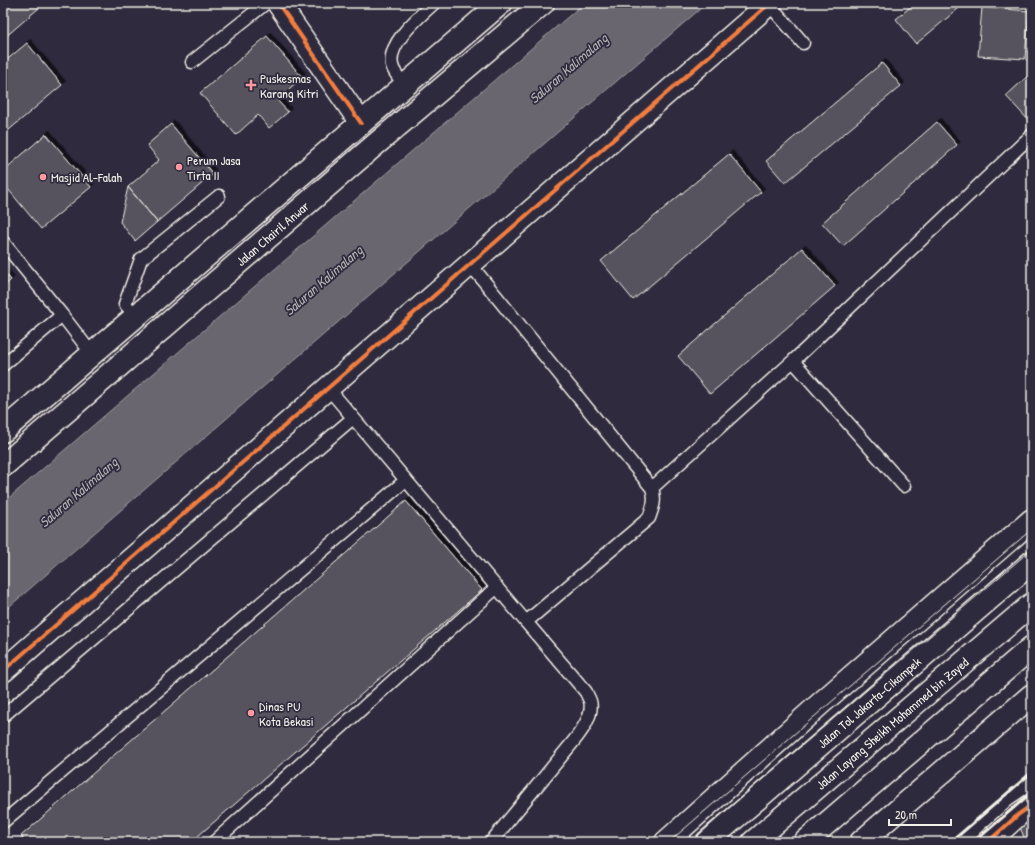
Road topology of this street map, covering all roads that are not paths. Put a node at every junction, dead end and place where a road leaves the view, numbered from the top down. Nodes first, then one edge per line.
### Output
1 (266, 3) edge
2 (278, 3) edge
3 (434, 3) edge
4 (501, 3) edge
5 (543, 3) edge
6 (769, 3) edge
7 (803, 44) dead end
8 (192, 62) dead end
9 (405, 85) junction
10 (361, 123) junction
11 (1032, 135) edge
12 (376, 144) junction
13 (219, 196) dead end
14 (3, 242) edge
15 (470, 264) junction
16 (62, 314) junction
17 (136, 316) junction
18 (92, 354) junction
19 (793, 361) junction
20 (3, 365) edge
21 (109, 374) junction
22 (328, 388) junction
23 (353, 418) junction
24 (3, 431) edge
25 (3, 466) edge
26 (406, 480) junction
27 (904, 486) dead end
28 (652, 488) junction
29 (1032, 520) edge
30 (1032, 562) edge
31 (496, 587) junction
32 (1032, 604) edge
33 (526, 622) junction
34 (1032, 647) edge
35 (3, 671) edge
36 (1032, 695) edge
37 (3, 716) edge
38 (1032, 805) edge
39 (3, 822) edge
40 (214, 842) edge
41 (491, 842) edge
42 (666, 842) edge
43 (707, 842) edge
44 (752, 842) edge
45 (805, 842) edge
46 (861, 842) edge
47 (988, 842) edge

1 - 8 lane
2 - 10 main road
3 - 9 lane
4 - 9 main road, Jalan Chairil Anwar
5 - 12 main road, Jalan Chairil Anwar
6 - 7 lane
6 - 15 main road
9 - 10 main road, Jalan Chairil Anwar
10 - 12 main road
10 - 17 main road, Jalan Chairil Anwar
11 - 19 lane
12 - 21 main road, Jalan Chairil Anwar
13 - 17 lane
14 - 16 lane
15 - 22 main road
15 - 28 lane
16 - 18 lane
16 - 20 lane
17 - 18 main road, Jalan Chairil Anwar
18 - 21 main road
18 - 24 main road, Jalan Chairil Anwar
19 - 27 lane
19 - 28 lane
21 - 25 main road, Jalan Chairil Anwar
22 - 23 lane
22 - 35 main road
23 - 26 lane
23 - 37 lane
26 - 31 lane
26 - 39 lane
28 - 33 lane
29 - 42 main road
30 - 43 main road, Jalan Tol Jakarta–Cikampek
31 - 33 lane
31 - 40 lane
32 - 44 main road, Jalan Layang Sheikh Mohammed bin Zayed
33 - 41 lane
34 - 45 main road
36 - 46 main road
38 - 47 main road

